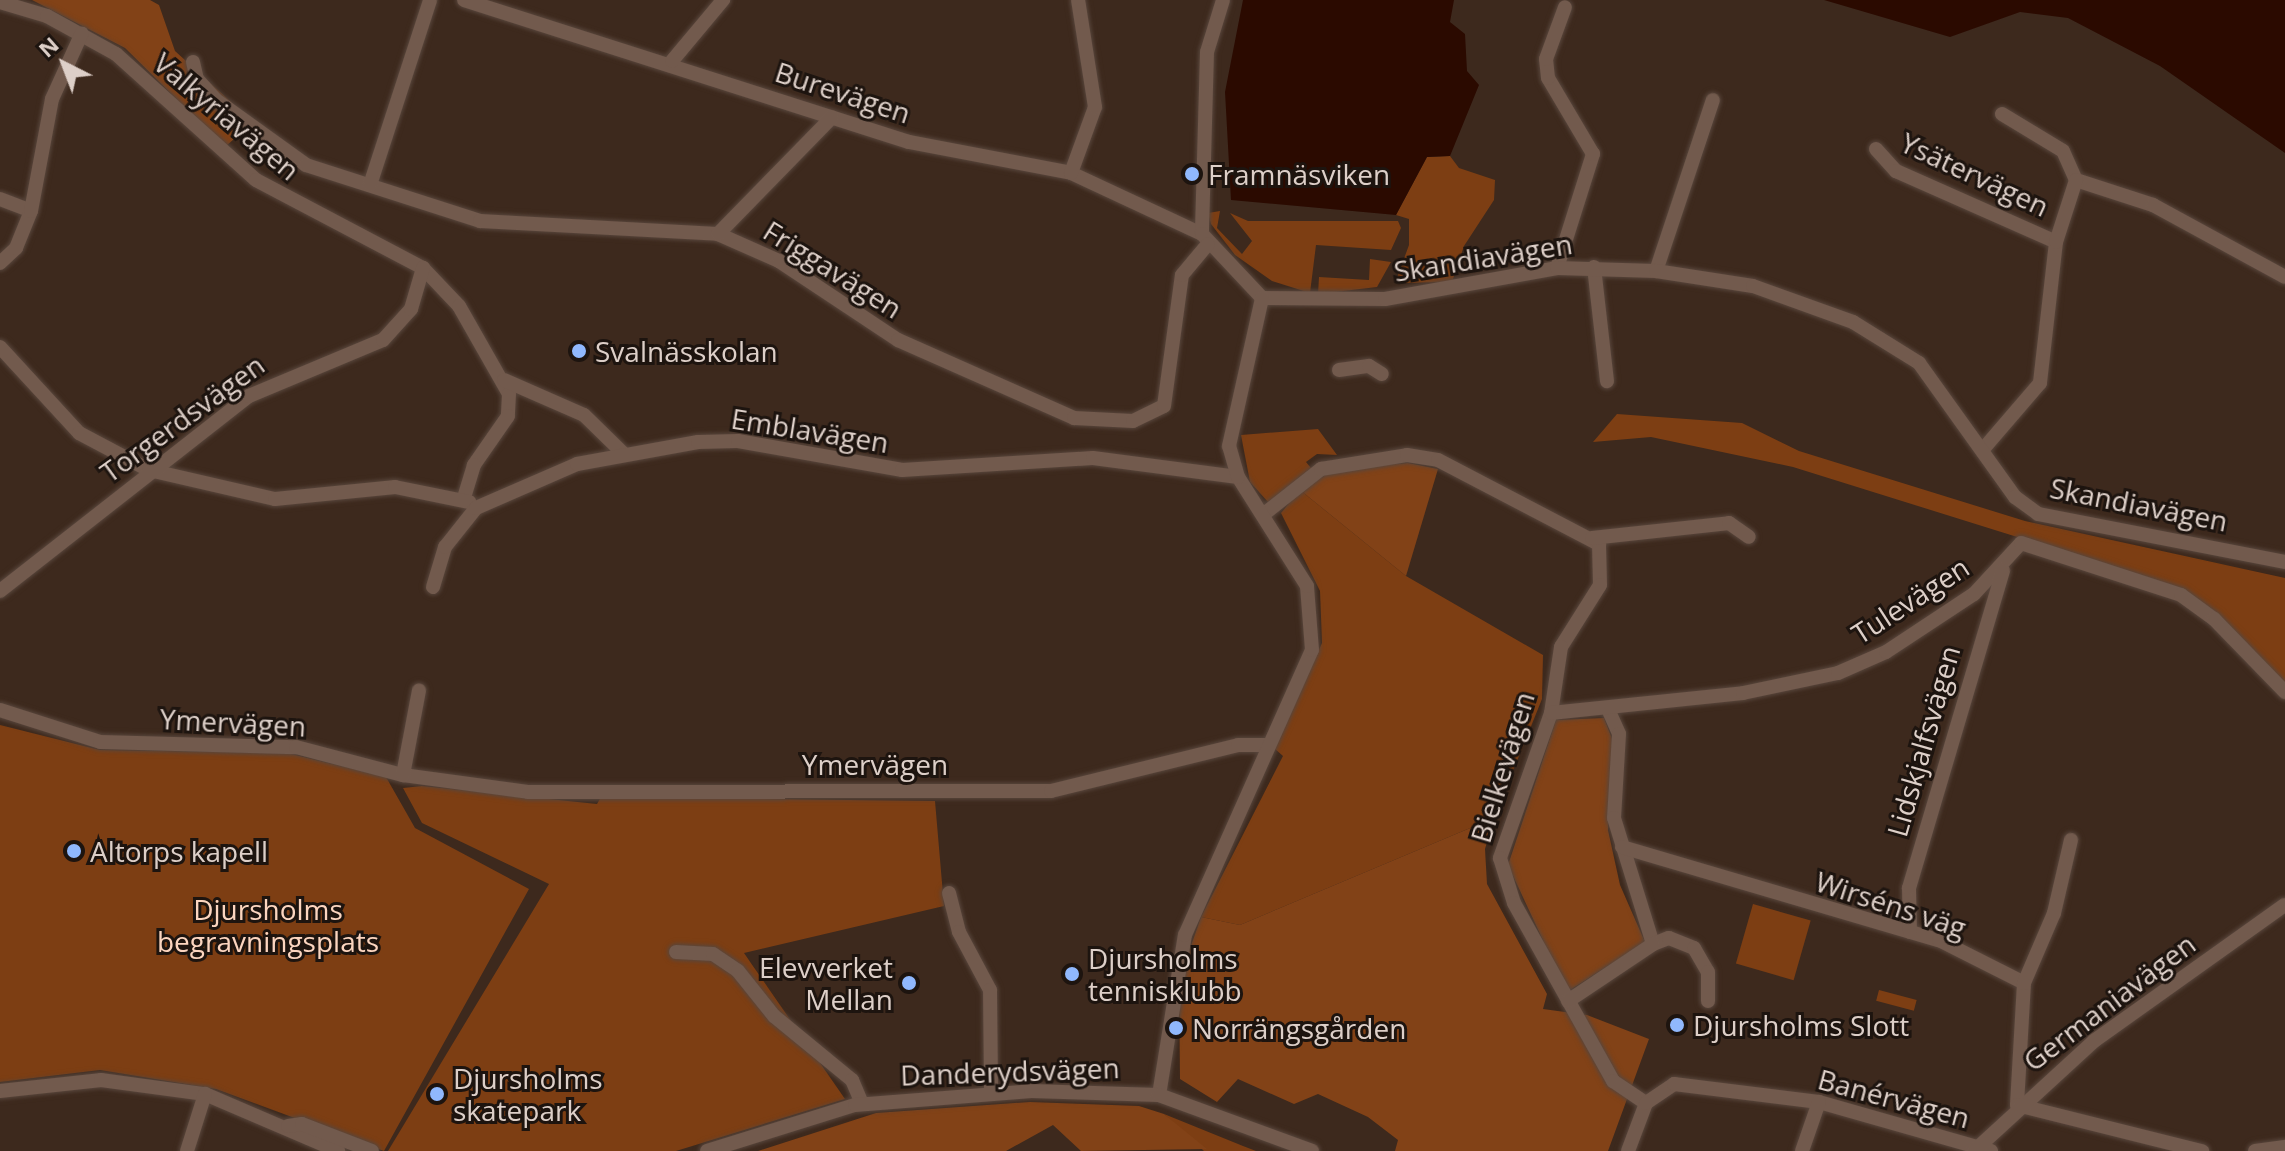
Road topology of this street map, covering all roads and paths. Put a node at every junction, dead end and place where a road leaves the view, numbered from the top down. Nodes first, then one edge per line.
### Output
1 (430, 0) edge
2 (464, 0) edge
3 (723, 0) edge
4 (1078, 0) edge
5 (1223, 0) edge
6 (0, 2) edge
7 (1565, 7) dead end
8 (82, 33) junction
9 (672, 61) junction
10 (193, 62) dead end
11 (1713, 100) dead end
12 (2002, 114) dead end
13 (832, 117) junction
14 (1876, 149) dead end
15 (1071, 173) junction
16 (2076, 180) junction
17 (370, 185) junction
18 (0, 199) edge
19 (31, 211) junction
20 (718, 234) junction
21 (1205, 239) junction
22 (2056, 242) junction
23 (0, 263) edge
24 (1594, 267) junction
25 (423, 268) junction
26 (1557, 268) junction
27 (1656, 271) junction
28 (2285, 277) edge
29 (1262, 298) junction
30 (0, 347) edge
31 (1339, 370) dead end
32 (1382, 374) dead end
33 (504, 380) junction
34 (1607, 381) dead end
35 (1984, 448) junction
36 (623, 453) junction
37 (149, 470) junction
38 (1238, 477) junction
39 (464, 497) junction
40 (476, 508) junction
41 (1264, 514) junction
42 (1745, 521) dead end
43 (1729, 523) junction
44 (1749, 537) dead end
45 (1592, 538) junction
46 (2285, 562) edge
47 (2004, 567) junction
48 (433, 587) dead end
49 (0, 591) edge
50 (419, 690) dead end
51 (2285, 692) edge
52 (1608, 709) junction
53 (0, 710) edge
54 (1551, 713) junction
55 (1268, 745) junction
56 (403, 775) junction
57 (2071, 840) dead end
58 (1622, 847) junction
59 (949, 893) dead end
60 (2285, 905) edge
61 (1910, 932) junction
62 (1653, 944) junction
63 (676, 952) dead end
64 (2024, 983) junction
65 (1568, 1001) junction
66 (1708, 1001) dead end
67 (0, 1091) edge
68 (991, 1092) junction
69 (205, 1094) junction
70 (1159, 1095) junction
71 (1819, 1102) junction
72 (1646, 1103) junction
73 (862, 1104) junction
74 (2017, 1105) junction
75 (288, 1126) junction
76 (2285, 1147) edge
77 (1980, 1150) edge
78 (187, 1151) edge
79 (338, 1151) edge
80 (372, 1151) edge
81 (707, 1151) edge
82 (1312, 1151) edge
83 (1628, 1151) edge
84 (1802, 1151) edge
85 (2202, 1151) edge
86 (2255, 1151) edge

1 - 17 street
2 - 9 street, Burevägen
3 - 9 street
4 - 15 street
5 - 21 street
6 - 8 street, Valkyriavägen
7 - 26 street
8 - 19 street
8 - 25 street, Valkyriavägen
9 - 13 street, Burevägen
10 - 17 street, Friggavägen
11 - 27 street
12 - 16 street
13 - 15 street, Burevägen
13 - 20 street
14 - 22 street, Ysätervägen
15 - 21 street, Burevägen
16 - 22 street, Ysätervägen
16 - 28 street
17 - 20 street, Friggavägen
18 - 19 street
19 - 23 street
20 - 21 street, Friggavägen
21 - 29 street
22 - 35 street, Ysätervägen
24 - 26 street, Skandiavägen
24 - 27 street, Skandiavägen
24 - 34 street
25 - 33 street, Valkyriavägen
25 - 37 street, Torgerdsvägen
26 - 29 street, Skandiavägen
27 - 35 street, Skandiavägen
29 - 38 street
30 - 37 street
31 - 32 street
33 - 36 street
33 - 39 street
35 - 46 street, Skandiavägen
36 - 38 street, Emblavägen
36 - 40 street, Emblavägen
37 - 39 street
37 - 49 street, Torgerdsvägen
38 - 41 street
39 - 40 street
40 - 48 street, Emblavägen
41 - 45 street
41 - 55 street
42 - 43 street
43 - 44 street
43 - 45 street
45 - 54 street, Bielkevägen
47 - 51 street, Tulevägen
47 - 52 street, Tulevägen
47 - 61 street, Lidskjalfsvägen
50 - 56 street
52 - 54 street, Tulevägen
52 - 58 street
53 - 56 street, Ymervägen
54 - 65 street, Bielkevägen
55 - 56 street, Ymervägen
55 - 70 street
57 - 64 street
58 - 61 street, Wirséns väg
58 - 62 street
59 - 68 street
60 - 74 street, Germaniavägen
61 - 64 street, Wirséns väg
62 - 65 street
62 - 66 street
63 - 73 street
64 - 74 street
65 - 72 street, Bielkevägen
67 - 69 street
68 - 70 street, Danderydsvägen
68 - 73 street, Danderydsvägen
69 - 75 street
69 - 78 street
70 - 82 street, Danderydsvägen
71 - 72 street, Banérvägen
71 - 77 street, Banérvägen
71 - 84 street
72 - 83 street
73 - 81 street, Danderydsvägen
74 - 77 street, Germaniavägen
74 - 85 street
75 - 79 street
75 - 80 street
76 - 86 street

